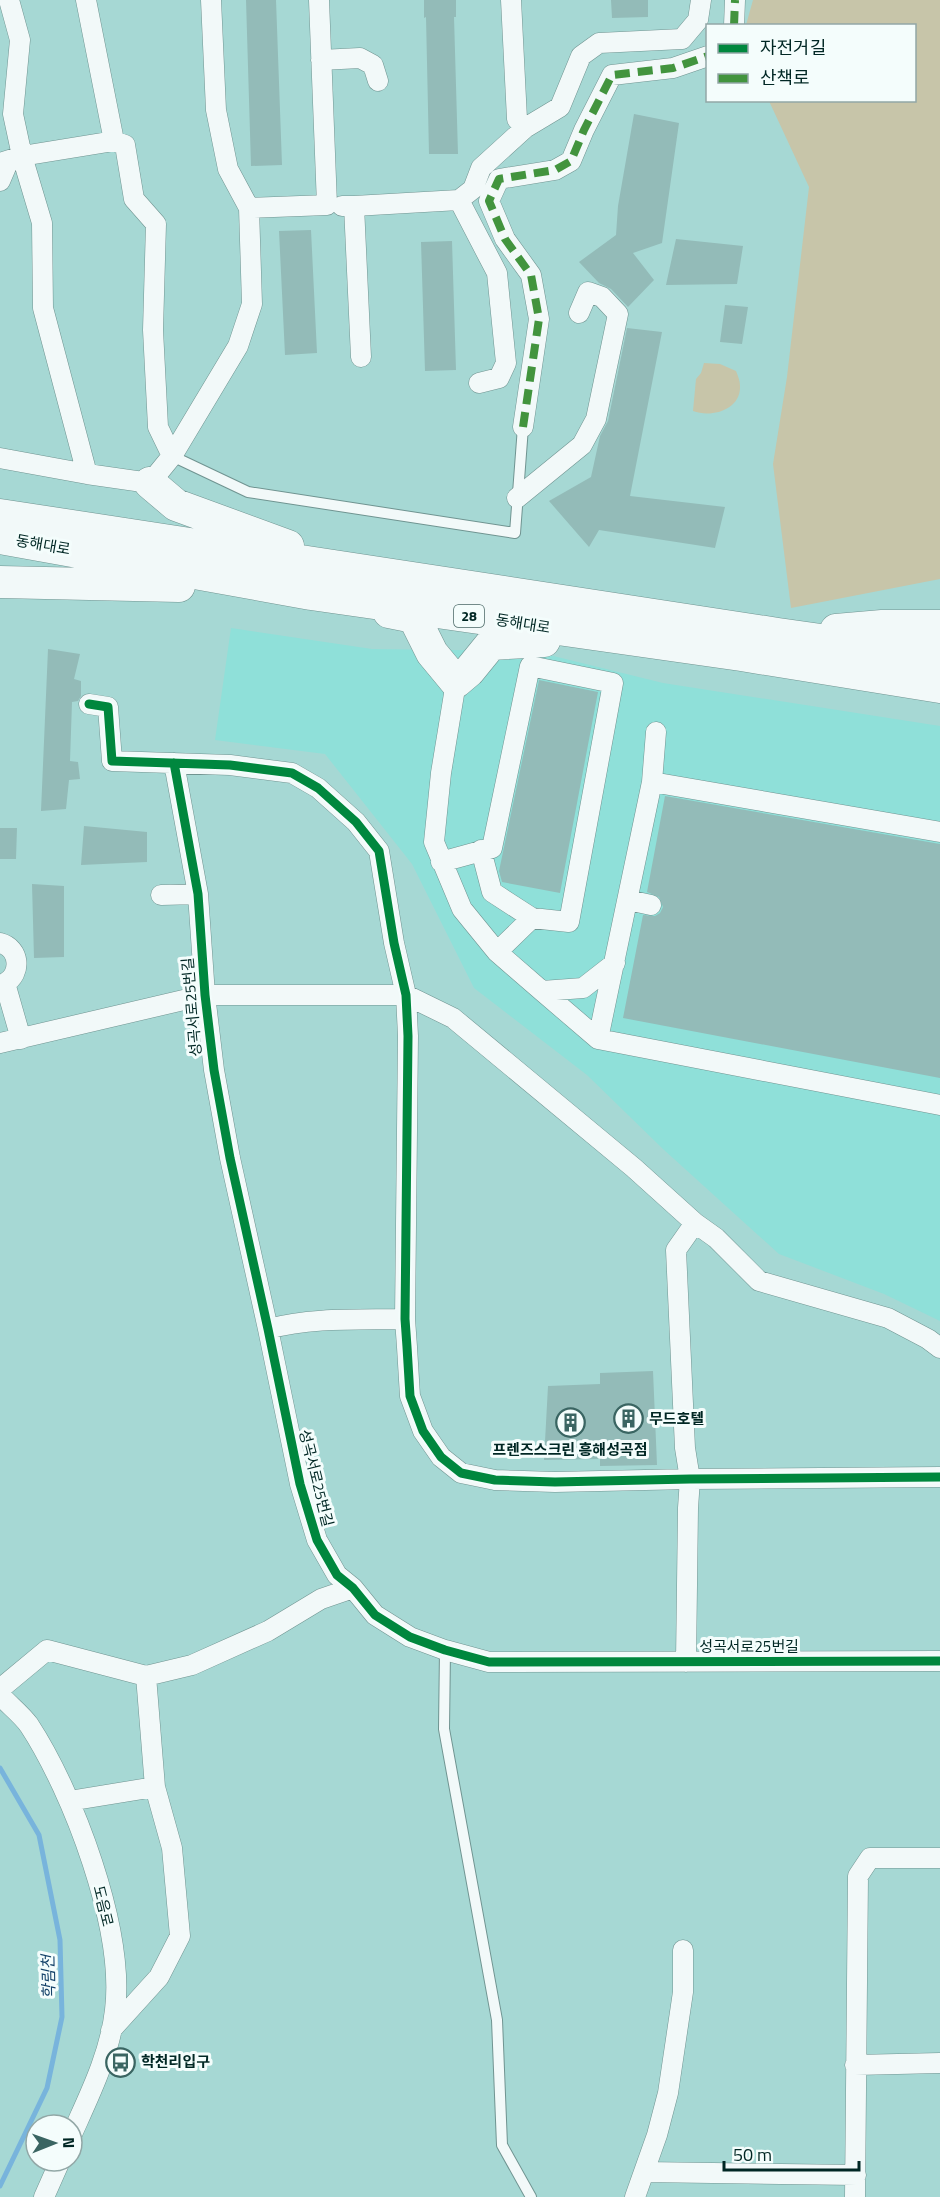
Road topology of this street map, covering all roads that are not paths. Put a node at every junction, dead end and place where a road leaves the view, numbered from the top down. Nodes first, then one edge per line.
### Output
1 (9, 0) edge
2 (86, 0) edge
3 (211, 0) edge
4 (319, 0) edge
5 (512, 0) edge
6 (700, 0) edge
7 (735, 0) edge
8 (734, 24) edge
9 (706, 57) edge
10 (321, 60) junction
11 (378, 81) dead end
12 (525, 128) junction
13 (114, 141) junction
14 (10, 160) edge
15 (0, 181) edge
16 (459, 200) junction
17 (327, 205) junction
18 (354, 206) junction
19 (249, 207) junction
20 (579, 314) dead end
21 (362, 357) dead end
22 (479, 383) dead end
23 (523, 427) joint
24 (172, 456) junction
25 (0, 458) edge
26 (87, 474) junction
27 (150, 483) junction
28 (517, 498) junction
29 (0, 515) edge
30 (0, 538) edge
31 (354, 570) junction
32 (0, 582) edge
33 (311, 594) junction
34 (940, 626) edge
35 (778, 634) junction
36 (618, 638) junction
37 (940, 657) edge
38 (456, 682) junction
39 (940, 687) edge
40 (88, 704) dead end
41 (656, 732) dead end
42 (174, 763) junction
43 (651, 782) junction
44 (940, 832) edge
45 (481, 850) junction
46 (441, 862) junction
47 (198, 894) junction
48 (161, 895) dead end
49 (628, 900) junction
50 (651, 905) dead end
51 (532, 918) junction
52 (0, 944) edge
53 (497, 952) junction
54 (615, 963) junction
55 (2, 983) edge
56 (542, 991) junction
57 (205, 995) junction
58 (406, 995) junction
59 (21, 1039) junction
60 (598, 1040) junction
61 (0, 1043) edge
62 (940, 1105) edge
63 (695, 1223) junction
64 (405, 1319) junction
65 (268, 1329) junction
66 (940, 1348) edge
67 (940, 1477) edge
68 (690, 1479) junction
69 (353, 1588) junction
70 (445, 1650) junction
71 (940, 1661) edge
72 (686, 1662) junction
73 (146, 1676) junction
74 (0, 1689) edge
75 (0, 1695) edge
76 (155, 1787) junction
77 (69, 1801) junction
78 (940, 1858) edge
79 (683, 1950) dead end
80 (110, 2031) junction
81 (940, 2063) edge
82 (855, 2066) junction
83 (81, 2113) edge
84 (644, 2172) junction
85 (55, 2173) edge
86 (856, 2175) junction
87 (44, 2197) edge
88 (531, 2197) edge
89 (635, 2197) edge
90 (855, 2197) edge

1 - 14 street
2 - 13 street
3 - 19 street
4 - 10 street
5 - 12 street
6 - 12 street
7 - 8 street
9 - 23 street
10 - 11 street
10 - 17 street
12 - 16 street
13 - 14 street
13 - 24 street
14 - 15 street
14 - 26 street
16 - 18 street
16 - 22 street
17 - 18 street
17 - 19 street
18 - 21 street
19 - 24 street
20 - 28 street
23 - 28 lane
24 - 27 street
24 - 28 lane
25 - 26 street
26 - 27 street
27 - 31 main road
29 - 31 main road
30 - 33 main road, 동해대로 / 28
31 - 35 main road
32 - 33 main road
33 - 36 main road, 동해대로 / 28
33 - 38 main road
34 - 35 main road
35 - 37 main road
36 - 38 main road
36 - 39 main road, 동해대로 / 28
38 - 46 street
40 - 42 street
41 - 43 street
42 - 47 street, 성곡서로25번길
42 - 58 street
43 - 44 street
43 - 49 street
45 - 46 street
45 - 51 street
45 - 51 street
46 - 53 street
47 - 48 street
47 - 57 street, 성곡서로25번길
49 - 50 street
49 - 54 street
51 - 53 street
52 - 55 street
53 - 56 street
54 - 56 street
54 - 60 street
55 - 59 street
56 - 60 street
57 - 58 street
57 - 59 street
57 - 65 street, 성곡서로25번길
58 - 63 street
58 - 64 street
59 - 61 street
60 - 62 street
63 - 66 street
63 - 68 street
64 - 65 street
64 - 68 street
65 - 69 street, 성곡서로25번길
67 - 68 street
68 - 72 street
69 - 70 street, 성곡서로25번길
69 - 73 street
70 - 72 street, 성곡서로25번길
70 - 88 lane
71 - 72 street, 성곡서로25번길
73 - 74 street
73 - 76 street
75 - 77 street, 도음로
76 - 77 street
76 - 80 street
77 - 80 street, 도음로
78 - 82 street
79 - 84 street
80 - 83 street, 도음로
81 - 82 street
82 - 86 street
84 - 86 street
84 - 89 street
85 - 87 street
86 - 90 street

